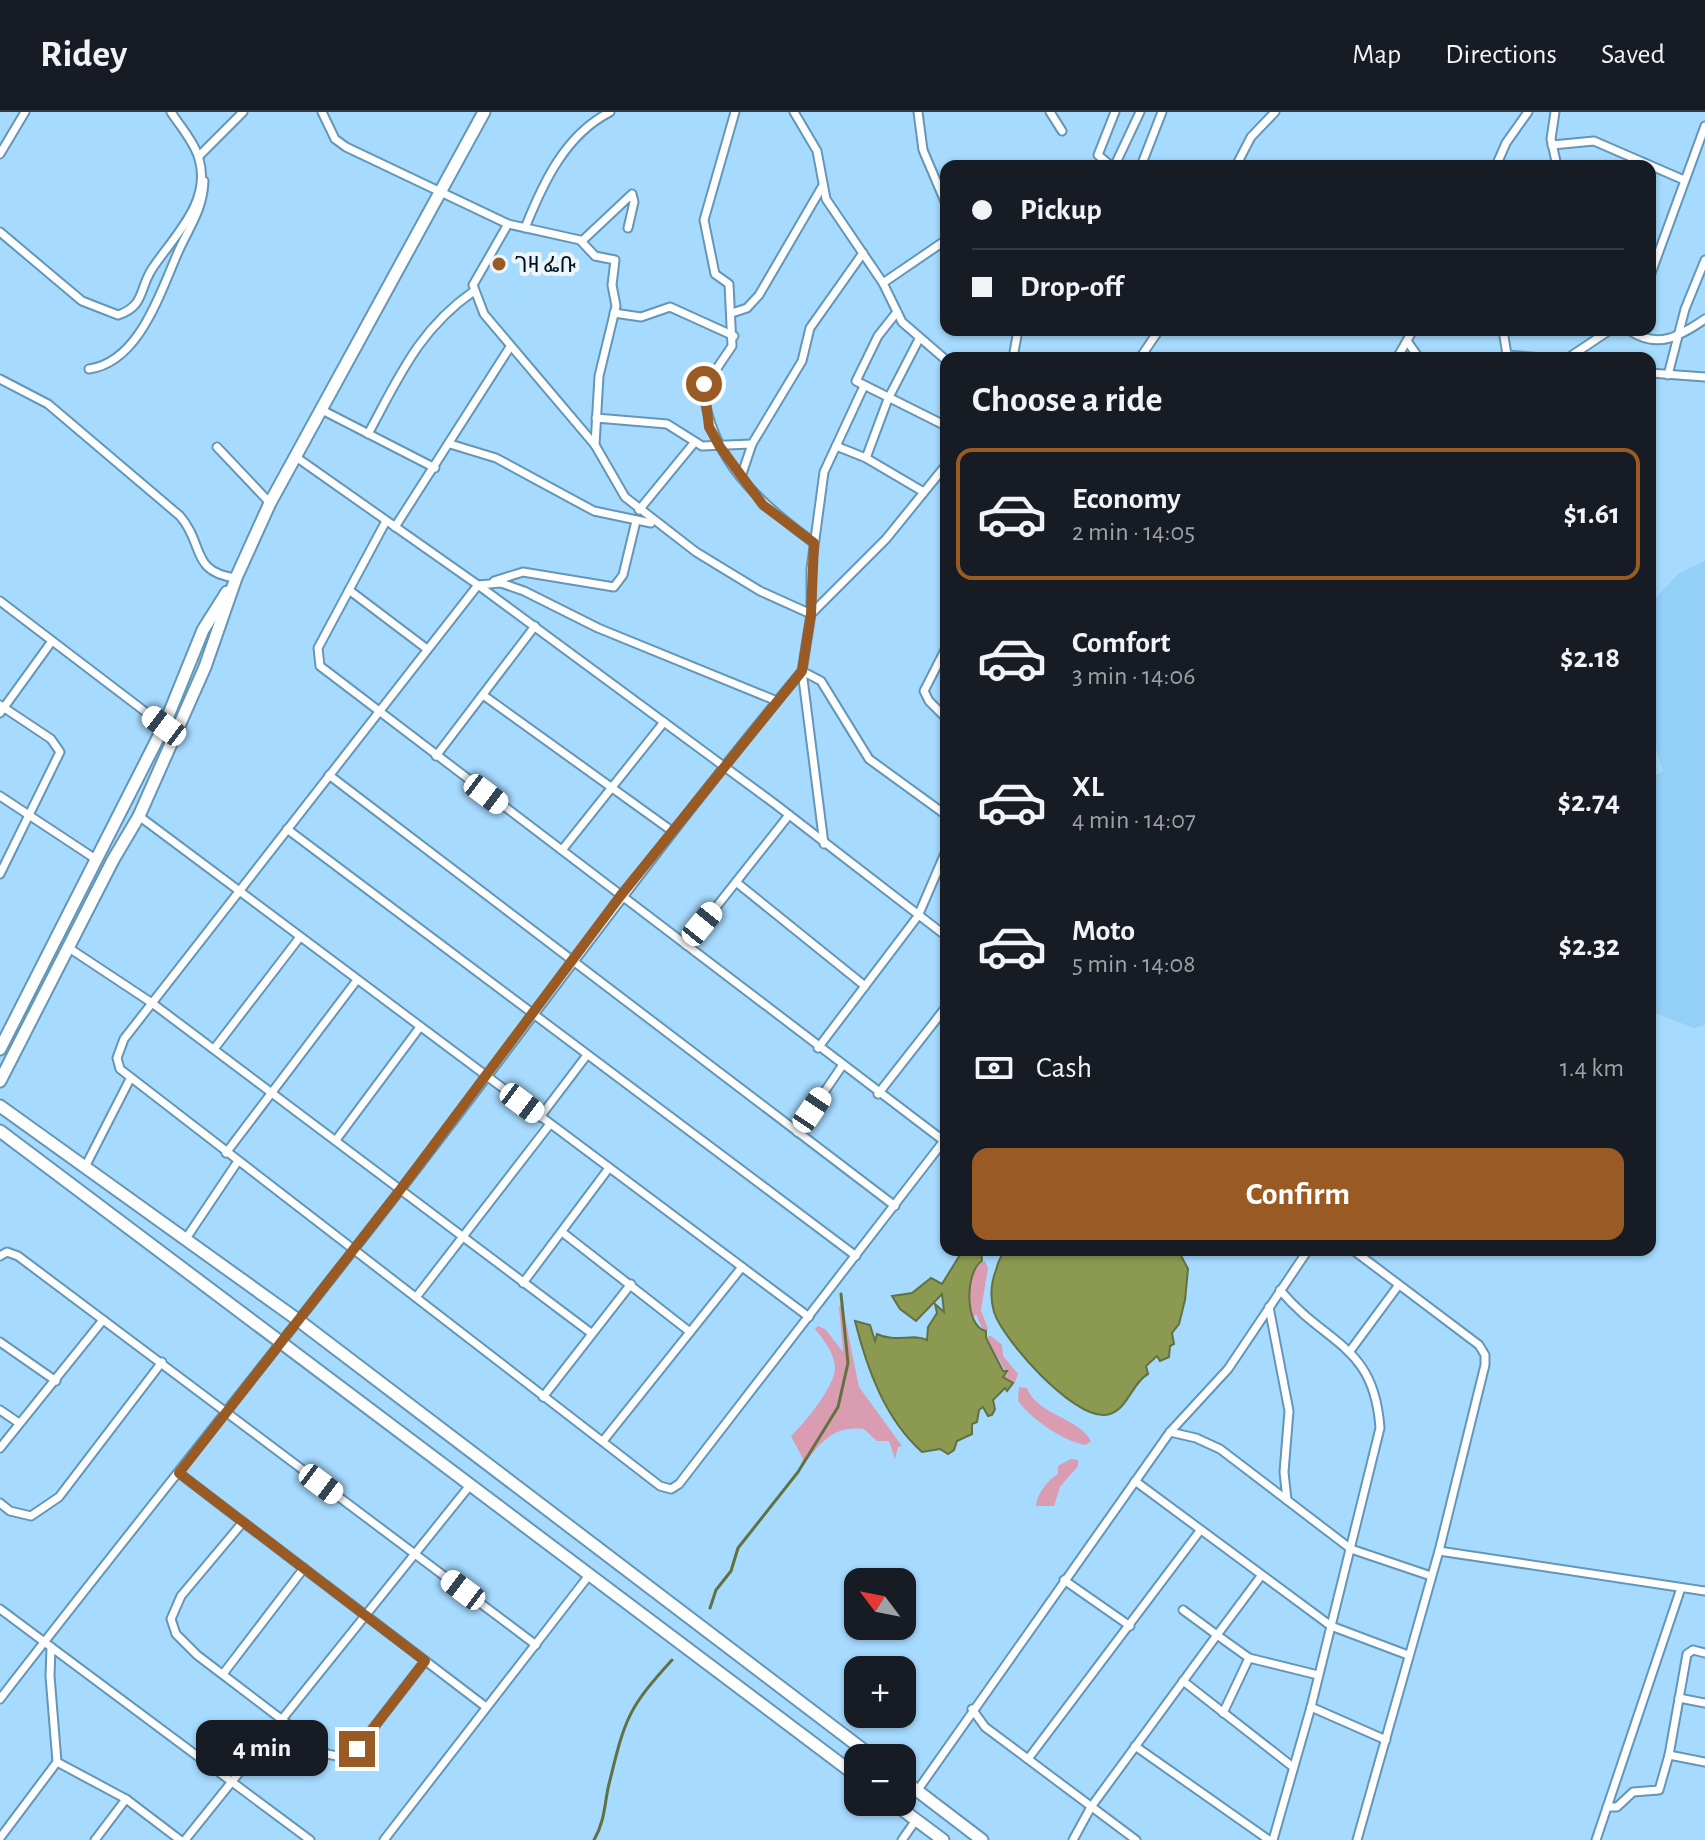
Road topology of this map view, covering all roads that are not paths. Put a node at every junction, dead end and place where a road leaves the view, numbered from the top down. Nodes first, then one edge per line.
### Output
1 (25, 112) edge
2 (171, 112) edge
3 (243, 112) edge
4 (322, 112) edge
5 (484, 112) edge
6 (610, 112) edge
7 (735, 112) edge
8 (794, 112) edge
9 (918, 112) edge
10 (1050, 112) edge
11 (1115, 112) edge
12 (1140, 112) edge
13 (1162, 112) edge
14 (1275, 112) edge
15 (1528, 112) edge
16 (1555, 112) edge
17 (1705, 126) edge
18 (1062, 131) dead end
19 (1552, 145) junction
20 (0, 154) edge
21 (199, 156) junction
22 (1104, 160) edge
23 (1117, 160) edge
24 (1143, 160) edge
25 (1239, 160) edge
26 (1499, 160) edge
27 (1556, 160) edge
28 (1638, 160) edge
29 (201, 166) junction
30 (1656, 168) edge
31 (1684, 180) junction
32 (822, 187) junction
33 (442, 190) junction
34 (940, 190) edge
35 (508, 224) junction
36 (525, 228) junction
37 (628, 228) dead end
38 (0, 232) edge
39 (582, 241) junction
40 (940, 244) edge
41 (863, 253) junction
42 (1656, 259) edge
43 (1705, 260) edge
44 (883, 283) junction
45 (474, 291) junction
46 (141, 298) junction
47 (155, 305) junction
48 (897, 312) junction
49 (614, 313) junction
50 (732, 313) junction
51 (1705, 319) edge
52 (734, 336) junction
53 (1410, 336) edge
54 (1601, 336) edge
55 (1642, 336) edge
56 (919, 339) junction
57 (1675, 339) junction
58 (1407, 341) junction
59 (510, 347) junction
60 (1401, 352) edge
61 (1415, 352) edge
62 (1577, 352) edge
63 (940, 355) edge
64 (89, 369) dead end
65 (1656, 374) edge
66 (1668, 375) junction
67 (1705, 377) edge
68 (0, 379) edge
69 (864, 386) junction
70 (888, 399) junction
71 (322, 410) junction
72 (596, 418) junction
73 (940, 423) edge
74 (368, 434) junction
75 (694, 443) junction
76 (450, 444) junction
77 (752, 444) junction
78 (595, 445) junction
79 (836, 446) junction
80 (217, 447) dead end
81 (720, 447) junction
82 (296, 457) junction
83 (866, 458) junction
84 (435, 468) junction
85 (940, 472) edge
86 (742, 474) junction
87 (922, 491) junction
88 (270, 503) junction
89 (639, 510) junction
90 (386, 521) junction
91 (636, 521) junction
92 (653, 523) junction
93 (395, 527) junction
94 (814, 543) junction
95 (236, 578) junction
96 (492, 582) junction
97 (478, 585) junction
98 (349, 590) junction
99 (0, 601) edge
100 (811, 614) junction
101 (535, 626) junction
102 (52, 641) junction
103 (427, 649) junction
104 (940, 660) edge
105 (802, 671) junction
106 (483, 695) junction
107 (777, 701) junction
108 (1, 709) edge
109 (377, 712) junction
110 (940, 712) edge
111 (664, 722) junction
112 (164, 726) junction
113 (436, 756) junction
114 (723, 767) junction
115 (329, 775) junction
116 (612, 787) junction
117 (0, 796) edge
118 (940, 811) edge
119 (789, 815) junction
120 (28, 816) junction
121 (139, 816) junction
122 (287, 829) junction
123 (672, 831) junction
124 (824, 844) junction
125 (562, 850) junction
126 (97, 860) junction
127 (940, 865) edge
128 (0, 874) edge
129 (736, 882) junction
130 (239, 891) junction
131 (621, 895) junction
132 (918, 916) junction
133 (940, 932) edge
134 (300, 937) junction
135 (686, 945) junction
136 (69, 948) junction
137 (575, 961) junction
138 (357, 980) junction
139 (865, 986) junction
140 (152, 1003) junction
141 (534, 1014) junction
142 (940, 1016) edge
143 (420, 1027) junction
144 (818, 1048) junction
145 (0, 1049) edge
146 (214, 1049) junction
147 (587, 1055) junction
148 (842, 1066) junction
149 (486, 1076) junction
150 (130, 1079) junction
151 (0, 1081) edge
152 (271, 1092) junction
153 (878, 1094) junction
154 (0, 1106) edge
155 (540, 1117) junction
156 (550, 1124) junction
157 (0, 1131) edge
158 (797, 1132) junction
159 (940, 1136) edge
160 (336, 1140) junction
161 (940, 1146) edge
162 (226, 1153) junction
163 (238, 1161) junction
164 (85, 1167) junction
165 (609, 1168) junction
166 (400, 1190) junction
167 (895, 1206) junction
168 (562, 1232) junction
169 (462, 1236) junction
170 (185, 1240) junction
171 (353, 1247) junction
172 (0, 1256) edge
173 (856, 1256) junction
174 (1304, 1256) edge
175 (1360, 1256) edge
176 (742, 1267) junction
177 (523, 1283) junction
178 (631, 1284) junction
179 (1398, 1286) junction
180 (1280, 1290) junction
181 (417, 1296) junction
182 (1269, 1307) junction
183 (809, 1317) junction
184 (103, 1320) junction
185 (298, 1320) junction
186 (690, 1332) junction
187 (591, 1333) junction
188 (0, 1342) edge
189 (281, 1342) junction
190 (1350, 1351) junction
191 (162, 1362) junction
192 (56, 1381) junction
193 (543, 1397) junction
194 (0, 1410) edge
195 (228, 1413) junction
196 (19, 1423) junction
197 (1170, 1432) junction
198 (603, 1441) junction
199 (0, 1448) edge
200 (179, 1473) junction
201 (1135, 1481) junction
202 (471, 1484) junction
203 (518, 1490) junction
204 (1287, 1500) junction
205 (0, 1503) edge
206 (504, 1508) junction
207 (243, 1522) junction
208 (1199, 1532) junction
209 (1351, 1549) junction
210 (1439, 1551) junction
211 (414, 1554) junction
212 (304, 1568) junction
213 (590, 1574) junction
214 (1261, 1576) junction
215 (1431, 1576) junction
216 (1064, 1580) junction
217 (1681, 1588) junction
218 (1705, 1591) edge
219 (0, 1609) edge
220 (1183, 1610) dead end
221 (364, 1614) junction
222 (1130, 1626) junction
223 (1331, 1626) junction
224 (1217, 1635) junction
225 (48, 1645) junction
226 (536, 1645) junction
227 (1705, 1653) edge
228 (1408, 1655) junction
229 (1249, 1658) junction
230 (425, 1661) junction
231 (223, 1674) junction
232 (1318, 1675) junction
233 (1183, 1681) junction
234 (1679, 1698) junction
235 (0, 1699) edge
236 (1705, 1703) edge
237 (486, 1707) junction
238 (1311, 1707) junction
239 (972, 1709) junction
240 (1223, 1713) junction
241 (282, 1717) junction
242 (1386, 1740) junction
243 (855, 1744) edge
244 (1135, 1746) junction
245 (1669, 1755) junction
246 (1028, 1759) junction
247 (57, 1762) junction
248 (1705, 1762) edge
249 (844, 1766) edge
250 (1293, 1767) junction
251 (232, 1781) junction
252 (917, 1791) joint
253 (126, 1799) junction
254 (1091, 1807) junction
255 (1607, 1807) junction
256 (911, 1816) edge
257 (916, 1820) junction
258 (0, 1838) edge
259 (95, 1840) edge
260 (182, 1840) edge
261 (310, 1840) edge
262 (384, 1840) edge
263 (902, 1840) edge
264 (943, 1840) edge
265 (982, 1840) edge
266 (1073, 1840) edge
267 (1136, 1840) edge
268 (1271, 1840) edge
269 (1357, 1840) edge
270 (1596, 1840) edge

1 - 20 street
2 - 21 street
3 - 21 street
4 - 33 street
5 - 33 main road
6 - 36 street
7 - 50 street
8 - 32 street
9 - 34 street
10 - 18 street
11 - 22 street
12 - 23 street
13 - 24 street
14 - 25 street
15 - 26 street
16 - 19 street
17 - 31 street
19 - 27 street
19 - 28 street
21 - 29 street
29 - 46 street
29 - 47 street
30 - 31 street
31 - 42 street
32 - 41 street
32 - 50 street
33 - 35 street
33 - 71 main road
35 - 36 street
35 - 45 street
36 - 39 street
37 - 39 street
38 - 46 street
39 - 49 street
40 - 44 street
41 - 44 street
41 - 77 street
43 - 57 street
44 - 48 street
45 - 59 street
45 - 74 street
46 - 47 street
47 - 64 street
48 - 56 street
48 - 69 street
49 - 52 street
49 - 72 street
50 - 52 street
51 - 57 street
52 - 81 street
53 - 58 street
54 - 62 street
55 - 57 street
56 - 63 street
56 - 70 street
57 - 66 street
58 - 60 street
58 - 61 street
59 - 76 street
59 - 78 street
65 - 66 street
66 - 67 street
68 - 95 street
69 - 70 street
69 - 79 street
70 - 73 street
70 - 83 street
71 - 74 street
71 - 82 main road
72 - 75 street
72 - 78 street
74 - 84 street
75 - 81 street
75 - 89 street
76 - 84 street
76 - 91 street
77 - 81 street
77 - 86 street
78 - 89 street
79 - 83 street
79 - 94 street
80 - 88 street
81 - 86 street
82 - 88 main road
82 - 90 street
83 - 87 street
84 - 93 street
85 - 87 street
86 - 94 street
87 - 100 street
88 - 95 main road
89 - 92 street
90 - 93 street
90 - 98 street
91 - 92 street
91 - 96 street
92 - 100 street
93 - 97 street
94 - 100 street
95 - 112 main road
95 - 121 main road
96 - 97 street
96 - 107 street
97 - 101 street
97 - 103 street
98 - 103 street
98 - 109 street
99 - 102 street
100 - 105 street
101 - 106 street
101 - 111 street
102 - 108 street
102 - 112 street
103 - 109 street
104 - 110 street
105 - 107 street
105 - 118 street
105 - 124 street
106 - 113 street
106 - 116 street
107 - 114 street
108 - 120 street
109 - 113 street
109 - 115 street
111 - 114 street
111 - 116 street
112 - 126 main road
113 - 125 street
114 - 119 street
114 - 123 street
115 - 122 street
115 - 137 street
116 - 123 street
116 - 125 street
117 - 120 street
119 - 124 street
119 - 129 street
120 - 126 street
120 - 128 street
121 - 130 street
121 - 136 main road
122 - 130 street
122 - 141 street
123 - 131 street
124 - 132 street
125 - 131 street
126 - 145 main road
127 - 132 street
129 - 135 street
129 - 139 street
130 - 134 street
130 - 140 street
131 - 135 street
131 - 137 street
132 - 133 street
132 - 139 street
134 - 138 street
134 - 146 street
135 - 144 street
136 - 140 street
136 - 151 main road
137 - 141 street
137 - 158 street
138 - 143 street
138 - 152 street
139 - 144 street
140 - 146 street
140 - 150 street
141 - 147 street
141 - 149 street
142 - 153 street
143 - 149 street
143 - 160 street
144 - 148 street
146 - 152 street
147 - 155 street
147 - 173 street
148 - 153 street
148 - 158 street
149 - 155 street
149 - 166 street
150 - 162 street
150 - 164 street
152 - 160 street
152 - 162 street
153 - 159 street
154 - 164 main road
155 - 156 street
156 - 165 street
156 - 169 street
157 - 189 main road
158 - 167 street
160 - 166 street
161 - 167 street
162 - 163 street
163 - 170 street
163 - 171 street
164 - 170 main road
165 - 168 street
165 - 176 street
166 - 169 street
166 - 171 street
167 - 173 street
168 - 177 street
168 - 178 street
169 - 177 street
169 - 181 street
170 - 185 main road
171 - 181 street
171 - 185 street
172 - 184 street
173 - 183 street
174 - 180 street
175 - 179 street
176 - 183 street
176 - 186 street
177 - 187 street
178 - 186 street
178 - 187 street
179 - 190 street
179 - 210 street
180 - 182 street
180 - 190 street
181 - 193 street
182 - 197 street
182 - 204 street
183 - 198 street
184 - 191 street
184 - 192 street
185 - 189 street
185 - 203 main road
186 - 198 street
187 - 193 street
188 - 192 street
189 - 195 street
189 - 202 main road
190 - 209 street
191 - 195 street
191 - 205 street
192 - 196 street
193 - 198 street
194 - 196 street
195 - 200 street
195 - 211 street
196 - 199 street
197 - 201 street
197 - 204 street
200 - 207 street
200 - 225 street
201 - 208 street
201 - 216 street
202 - 206 main road
202 - 211 street
203 - 206 main road
203 - 243 main road
204 - 209 street
206 - 213 main road
207 - 212 street
207 - 231 street
208 - 214 street
208 - 222 street
209 - 215 street
209 - 223 street
210 - 215 street
210 - 217 street
211 - 221 street
211 - 226 street
212 - 221 street
212 - 231 street
213 - 226 street
213 - 249 main road
214 - 223 street
214 - 224 street
215 - 228 street
216 - 222 street
216 - 239 street
217 - 218 street
217 - 255 street
219 - 225 street
220 - 224 street
221 - 230 street
221 - 241 street
222 - 246 street
223 - 228 street
223 - 232 street
224 - 229 street
224 - 233 street
225 - 235 street
225 - 247 street
225 - 251 street
226 - 237 street
227 - 234 street
228 - 242 street
229 - 232 street
229 - 240 street
230 - 237 street
230 - 241 street
231 - 241 street
232 - 238 street
233 - 240 street
233 - 244 street
234 - 236 street
234 - 245 street
237 - 262 street
238 - 242 street
238 - 250 street
239 - 246 street
239 - 252 street
240 - 250 street
241 - 251 street
242 - 269 street
244 - 254 street
244 - 268 street
245 - 248 street
245 - 255 street
246 - 254 street
247 - 253 street
247 - 258 street
250 - 268 street
251 - 260 street
251 - 261 street
252 - 265 main road
253 - 259 street
253 - 260 street
254 - 266 street
254 - 267 street
255 - 270 street
256 - 257 main road
257 - 263 street
257 - 264 main road

